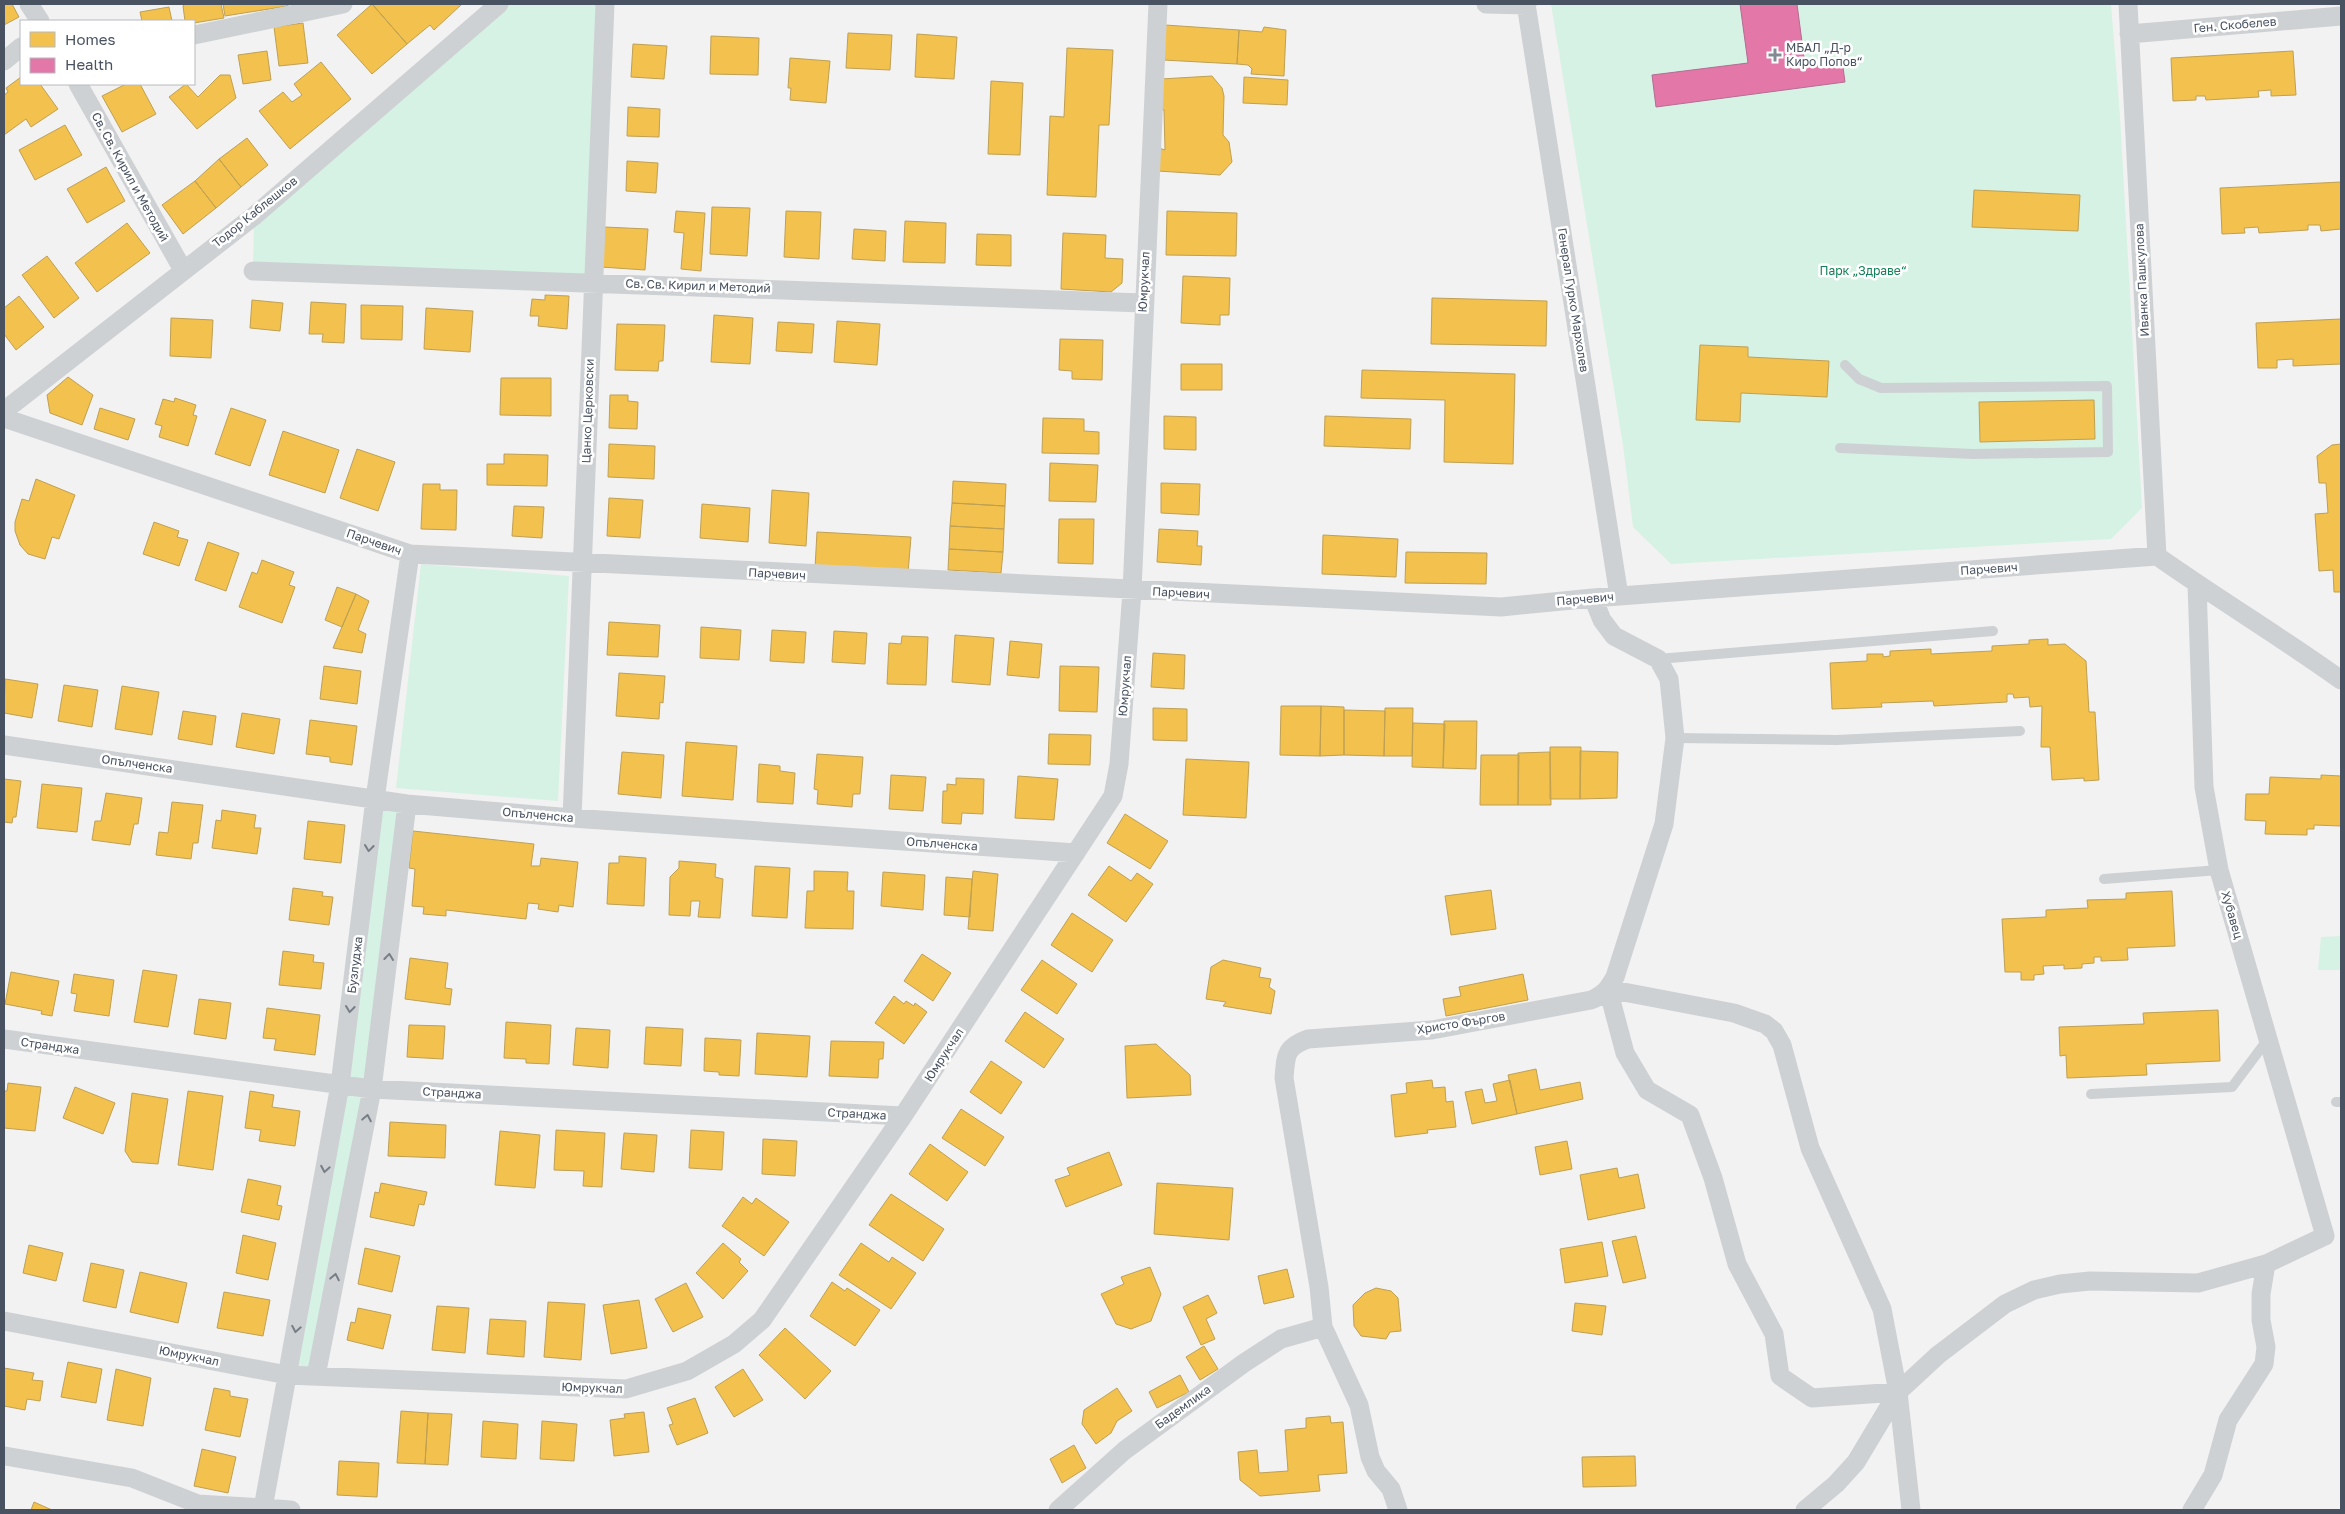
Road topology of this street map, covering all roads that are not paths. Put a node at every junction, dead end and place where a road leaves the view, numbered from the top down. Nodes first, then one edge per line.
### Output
1 (30, 4) edge
2 (343, 4) edge
3 (499, 4) edge
4 (604, 4) edge
5 (1158, 4) edge
6 (1486, 4) edge
7 (1527, 4) edge
8 (2128, 4) edge
9 (2341, 16) edge
10 (39, 20) edge
11 (2129, 34) junction
12 (195, 35) edge
13 (20, 48) edge
14 (4, 61) edge
15 (79, 85) edge
16 (183, 270) junction
17 (253, 271) dead end
18 (594, 282) junction
19 (1143, 303) junction
20 (1844, 365) dead end
21 (4, 411) edge
22 (4, 418) edge
23 (1840, 448) dead end
24 (410, 554) junction
25 (2158, 556) junction
26 (582, 564) junction
27 (2197, 585) junction
28 (1132, 591) junction
29 (1619, 596) junction
30 (1593, 598) junction
31 (1993, 631) dead end
32 (1658, 659) junction
33 (2341, 680) edge
34 (2020, 730) dead end
35 (1676, 738) junction
36 (4, 745) edge
37 (375, 799) junction
38 (407, 804) junction
39 (572, 818) junction
40 (1076, 853) junction
41 (2219, 870) junction
42 (2104, 879) dead end
43 (1608, 989) junction
44 (2268, 1039) junction
45 (4, 1040) edge
46 (340, 1085) junction
47 (372, 1089) junction
48 (2090, 1094) dead end
49 (903, 1116) junction
50 (2266, 1264) junction
51 (4, 1321) edge
52 (1323, 1327) junction
53 (287, 1375) junction
54 (316, 1376) junction
55 (1898, 1392) junction
56 (5, 1456) dead end
57 (198, 1507) edge
58 (263, 1508) junction
59 (291, 1510) edge
60 (1058, 1510) edge
61 (1398, 1510) edge
62 (1806, 1510) edge
63 (1911, 1510) edge
64 (2192, 1510) edge

1 - 10 street
2 - 12 street
3 - 16 street, Тодор Каблешков
4 - 18 street, Цанко Церковски
5 - 19 street, Юмрукчал
6 - 7 street
7 - 29 street, Генерал Гурко Мархолев
8 - 11 street, Иванка Пашкулова
9 - 11 street, Ген. Скобелев
11 - 25 street, Иванка Пашкулова
13 - 14 street
15 - 16 street, Св. Св. Кирил и Методий
16 - 21 street, Тодор Каблешков
17 - 18 street, Св. Св. Кирил и Методий
18 - 19 street, Св. Св. Кирил и Методий
18 - 26 street, Цанко Церковски
19 - 28 street, Юмрукчал
20 - 23 lane
22 - 24 street, Парчевич
24 - 26 street, Парчевич
24 - 37 street, Бузлуджа
25 - 27 street
25 - 29 street, Парчевич
26 - 28 street, Парчевич
26 - 39 street, Цанко Церковски
27 - 33 street
27 - 41 street, Хубавец
28 - 30 street, Парчевич
28 - 40 street, Юмрукчал
29 - 30 street, Парчевич
30 - 32 street
31 - 32 lane
32 - 35 street
34 - 35 lane
35 - 43 street
36 - 37 street, Опълченска
37 - 38 street, Опълченска
37 -> 46 street, Бузлуджа
38 - 39 street, Опълченска
47 -> 38 street
39 - 40 street, Опълченска
40 - 49 street, Юмрукчал
41 - 42 lane
41 - 44 street, Хубавец
43 - 52 street, Христо Фъргов
43 - 55 street
43 - 55 street
44 - 48 lane
44 - 50 street, Хубавец
45 - 46 street, Странджа
46 - 47 street, Странджа
46 -> 53 street, Бузлуджа
47 - 49 street, Странджа
54 -> 47 street
49 - 54 street, Юмрукчал
50 - 55 street
50 - 64 street
51 - 53 street, Юмрукчал
52 - 60 street, Бадемлика
52 - 61 street
53 - 54 street, Юмрукчал
53 - 58 street, Бузлуджа
55 - 62 street
55 - 63 street
56 - 57 street
57 - 58 street
58 - 59 street

